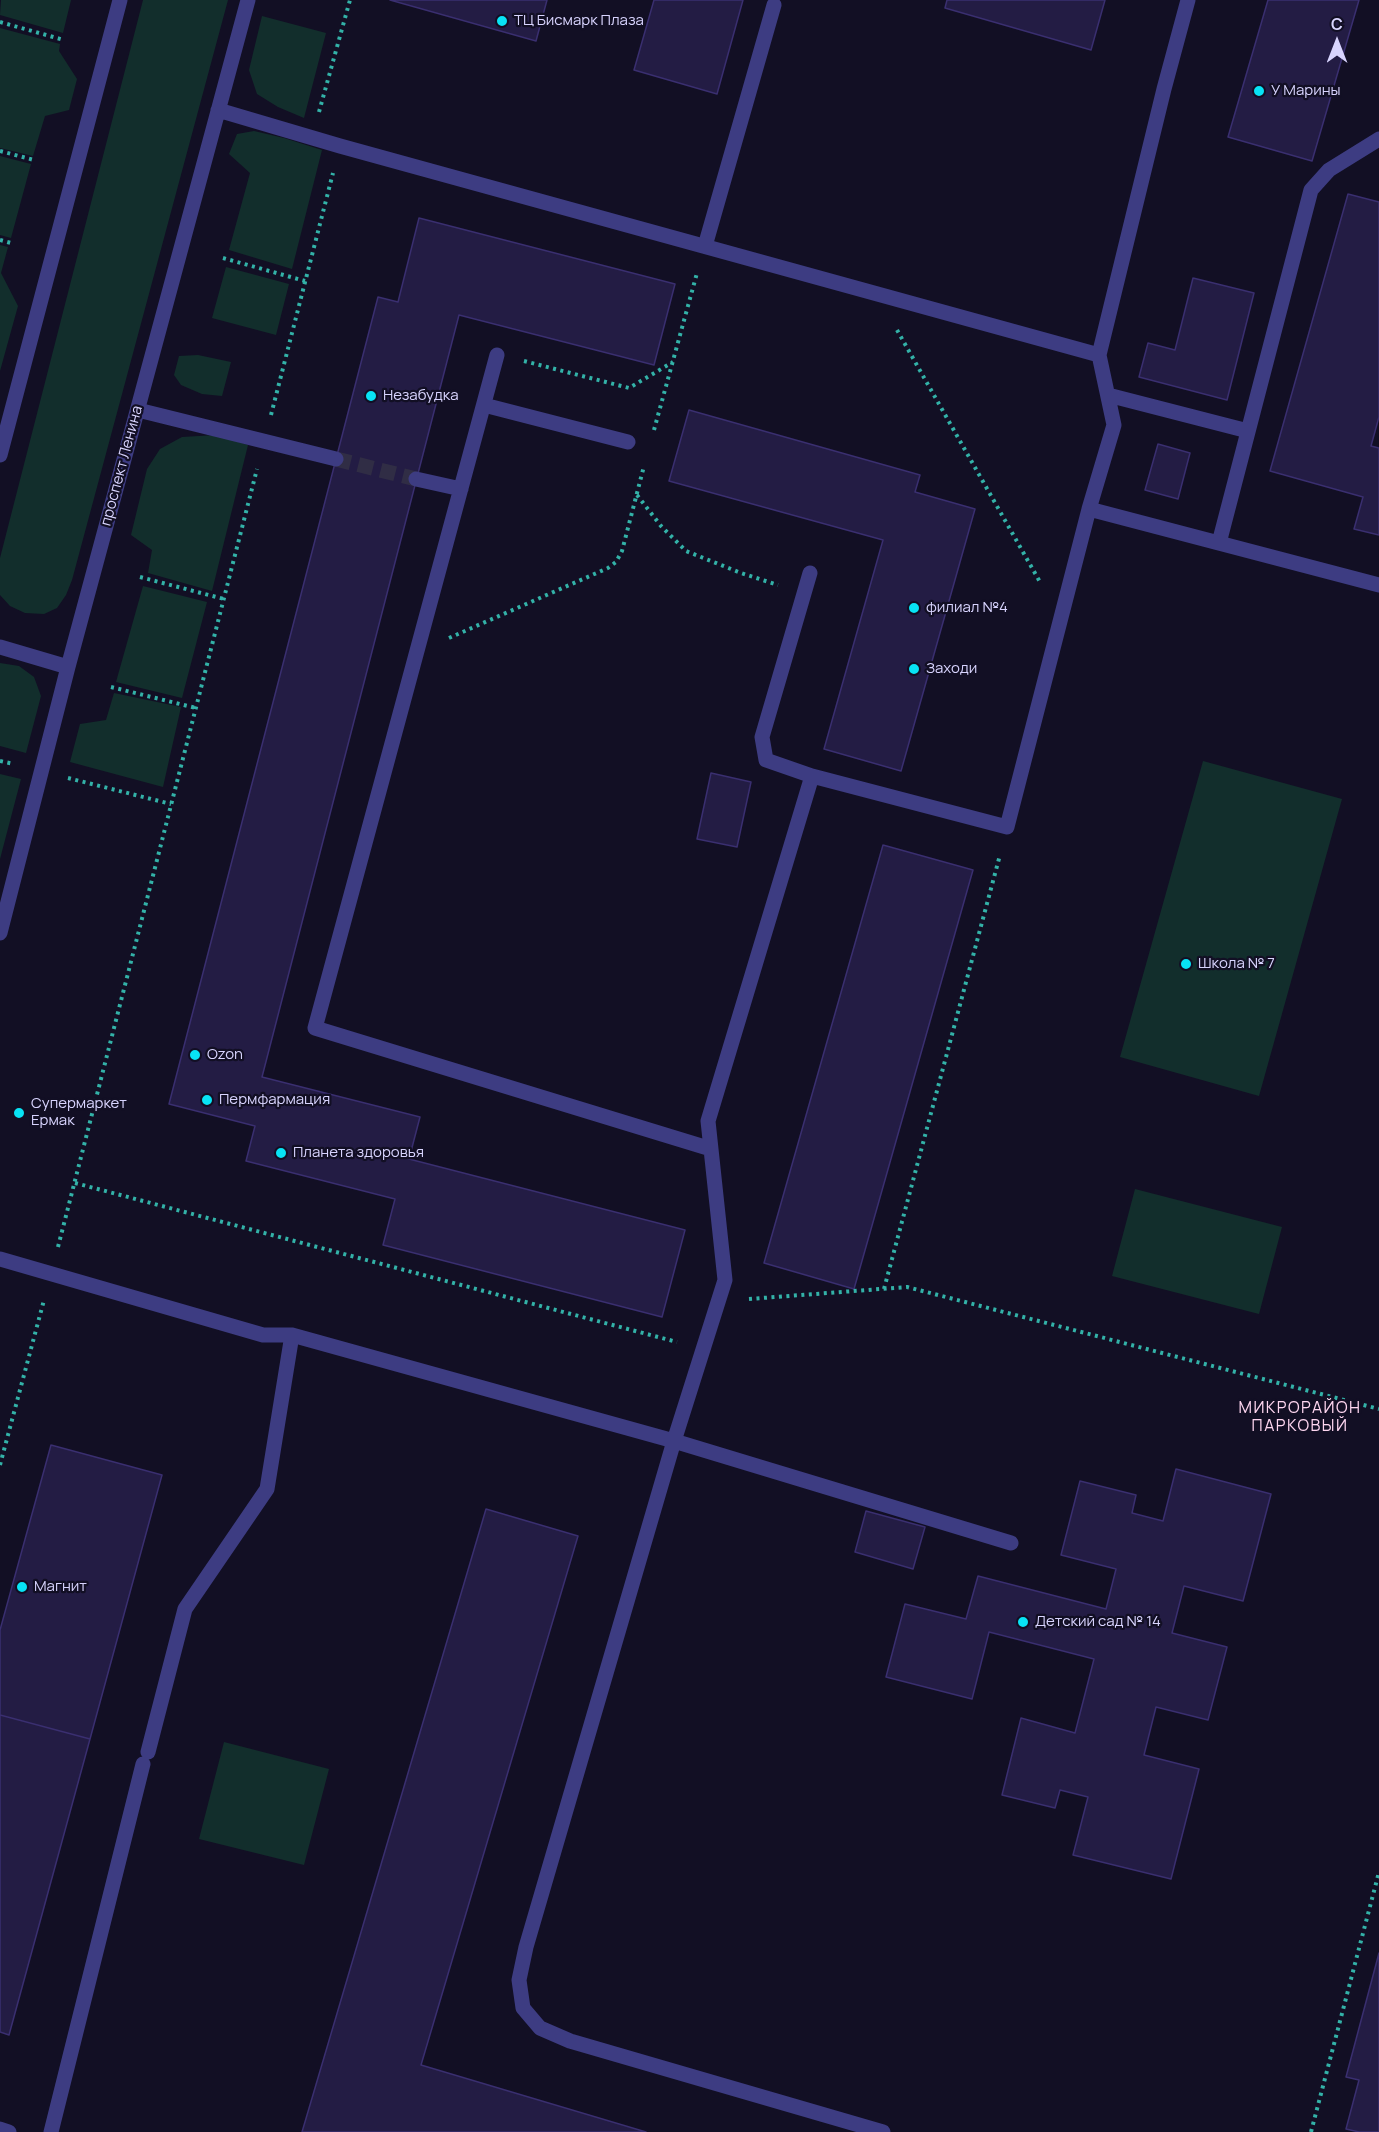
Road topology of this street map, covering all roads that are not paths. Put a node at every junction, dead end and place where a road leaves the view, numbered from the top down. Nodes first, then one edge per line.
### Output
1 (120, 0) edge
2 (248, 0) edge
3 (1188, 0) edge
4 (774, 5) dead end
5 (218, 111) junction
6 (1379, 139) edge
7 (705, 246) junction
8 (497, 354) road end
9 (1099, 355) junction
10 (1108, 394) junction
11 (484, 405) junction
12 (138, 410) junction
13 (1248, 431) junction
14 (628, 442) dead end
15 (0, 455) edge
16 (336, 459) tunnel mouth
17 (416, 478) tunnel mouth
18 (461, 489) junction
19 (1089, 508) junction
20 (1219, 543) junction
21 (810, 573) dead end
22 (1379, 585) edge
23 (0, 647) edge
24 (68, 667) junction
25 (812, 776) junction
26 (0, 933) edge
27 (711, 1149) junction
28 (0, 1259) edge
29 (292, 1335) junction
30 (674, 1441) junction
31 (1011, 1543) dead end
32 (0, 2129) edge
33 (9, 2132) edge
34 (51, 2132) edge
35 (884, 2132) edge

1 - 15 street
2 - 5 street, проспект Ленина
3 - 9 street
4 - 7 street
5 - 7 street
5 - 12 street, проспект Ленина
6 - 13 street
7 - 9 street
8 - 11 street
9 - 10 street
10 - 13 street
10 - 19 street
11 - 14 street
11 - 18 street
12 - 16 street
12 - 24 street, проспект Ленина
13 - 20 street
17 - 18 street
18 - 27 street
19 - 20 street
19 - 25 street
20 - 22 street
21 - 25 street
23 - 24 street
24 - 26 street, проспект Ленина
25 - 27 street
27 - 30 street
28 - 29 street
29 - 30 street
29 - 34 street
30 - 31 street
30 - 35 street
32 - 33 street

